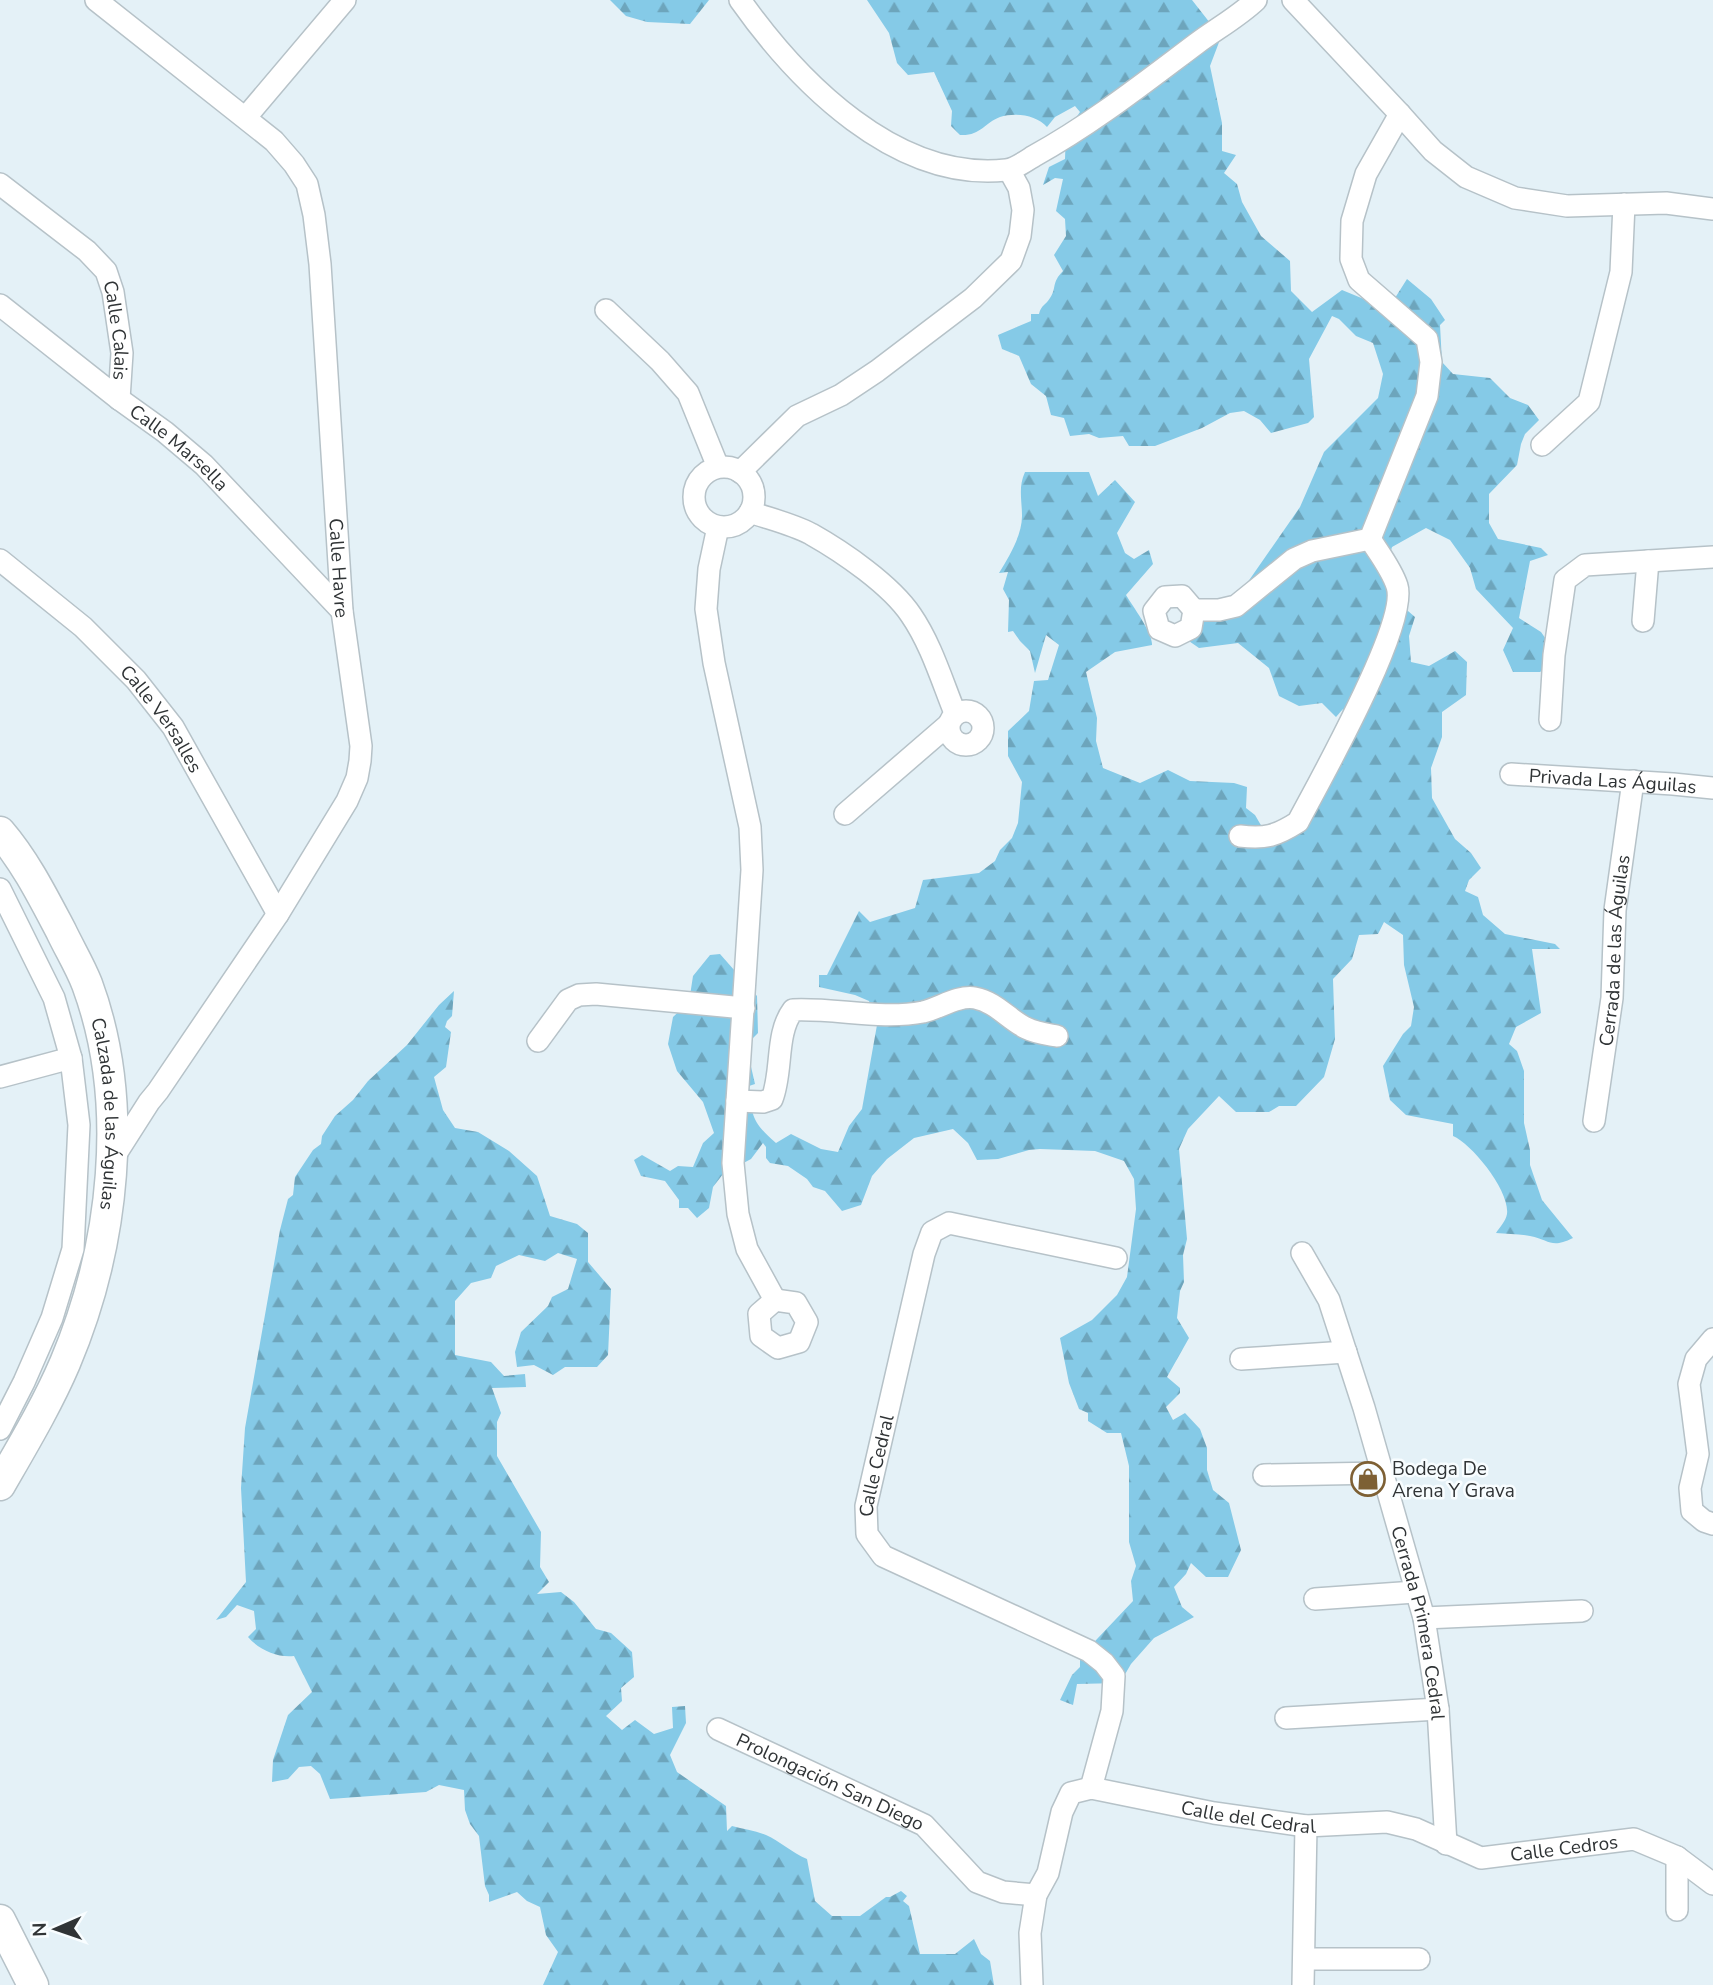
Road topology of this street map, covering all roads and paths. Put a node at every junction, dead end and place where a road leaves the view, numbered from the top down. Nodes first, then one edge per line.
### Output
1 (96, 0) edge
2 (345, 0) edge
3 (740, 0) edge
4 (1256, 0) edge
5 (1293, 0) edge
6 (1400, 114) junction
7 (246, 117) junction
8 (1009, 170) junction
9 (0, 184) edge
10 (1624, 204) junction
11 (1713, 209) edge
12 (0, 305) edge
13 (606, 310) dead end
14 (119, 399) junction
15 (1542, 445) dead end
16 (718, 467) junction
17 (740, 472) junction
18 (750, 512) junction
19 (718, 527) junction
20 (1370, 539) junction
21 (1713, 557) edge
22 (0, 560) edge
23 (1648, 561) junction
24 (1194, 610) dead end
25 (342, 611) junction
26 (1643, 621) dead end
27 (1550, 720) dead end
28 (1511, 774) dead end
29 (1633, 781) junction
30 (1713, 788) edge
31 (845, 814) dead end
32 (0, 832) edge
33 (1240, 836) dead end
34 (0, 888) edge
35 (278, 914) junction
36 (744, 1008) junction
37 (1057, 1036) dead end
38 (538, 1041) dead end
39 (71, 1058) junction
40 (0, 1077) edge
41 (737, 1101) junction
42 (1594, 1121) dead end
43 (112, 1160) junction
44 (1302, 1254) dead end
45 (1116, 1258) dead end
46 (775, 1300) dead end
47 (1713, 1339) edge
48 (1346, 1352) junction
49 (1241, 1359) dead end
50 (0, 1429) edge
51 (1382, 1472) junction
52 (1264, 1475) dead end
53 (0, 1485) edge
54 (1713, 1524) edge
55 (1415, 1592) junction
56 (1315, 1599) dead end
57 (1582, 1611) dead end
58 (1424, 1618) junction
59 (1438, 1709) junction
60 (1286, 1718) dead end
61 (718, 1728) dead end
62 (1091, 1788) junction
63 (1306, 1826) junction
64 (1446, 1844) junction
65 (1677, 1857) junction
66 (1713, 1884) edge
67 (1036, 1895) junction
68 (1677, 1910) dead end
69 (0, 1920) edge
70 (1304, 1959) junction
71 (1419, 1959) dead end
72 (33, 1985) edge
73 (1032, 1985) edge
74 (1303, 1985) edge

1 - 7 street, Calle Havre
2 - 7 street
3 - 8 street
4 - 8 street
5 - 6 street
6 - 10 street
6 - 20 street
7 - 25 street, Calle Havre
8 - 17 street
9 - 14 street, Calle Calais
10 - 11 street
10 - 15 street
12 - 14 street, Calle Marsella
13 - 16 street
14 - 25 street, Calle Marsella
16 - 17 street
16 - 19 street
17 - 18 street
18 - 19 street
18 - 31 street
19 - 36 street
20 - 24 street
20 - 33 street
21 - 23 street
22 - 35 street, Calle Versalles
23 - 26 street
23 - 27 street
25 - 35 street, Calle Havre
28 - 29 street, Privada Las Águilas
29 - 30 street, Privada Las Águilas
29 - 42 street, Cerrada de las Águilas
32 - 43 main road, Calzada de las Águilas
34 - 39 street, Calzada de las Águilas
35 - 43 street, Calle Havre
36 - 38 street
36 - 41 street
37 - 41 street
39 - 40 street
39 - 50 street, Calzada de las Águilas
41 - 46 street
43 - 53 main road, Calzada de las Águilas
44 - 48 street, Cerrada Primera Cedral
45 - 62 street, Calle Cedral
47 - 54 street
48 - 49 street
48 - 51 street, Cerrada Primera Cedral
51 - 52 street
51 - 55 street, Cerrada Primera Cedral
55 - 56 street
55 - 58 street, Cerrada Primera Cedral
57 - 58 street
58 - 59 street, Cerrada Primera Cedral
59 - 60 street
59 - 64 street, Cerrada Primera Cedral
61 - 67 street, Prolongación San Diego
62 - 63 street, Calle del Cedral
62 - 67 street
63 - 64 street, Calle del Cedral
63 - 70 street
64 - 65 street, Calle Cedros
65 - 66 street, Calle Cedros
65 - 68 street
67 - 73 street
69 - 72 main road
70 - 71 street
70 - 74 street

